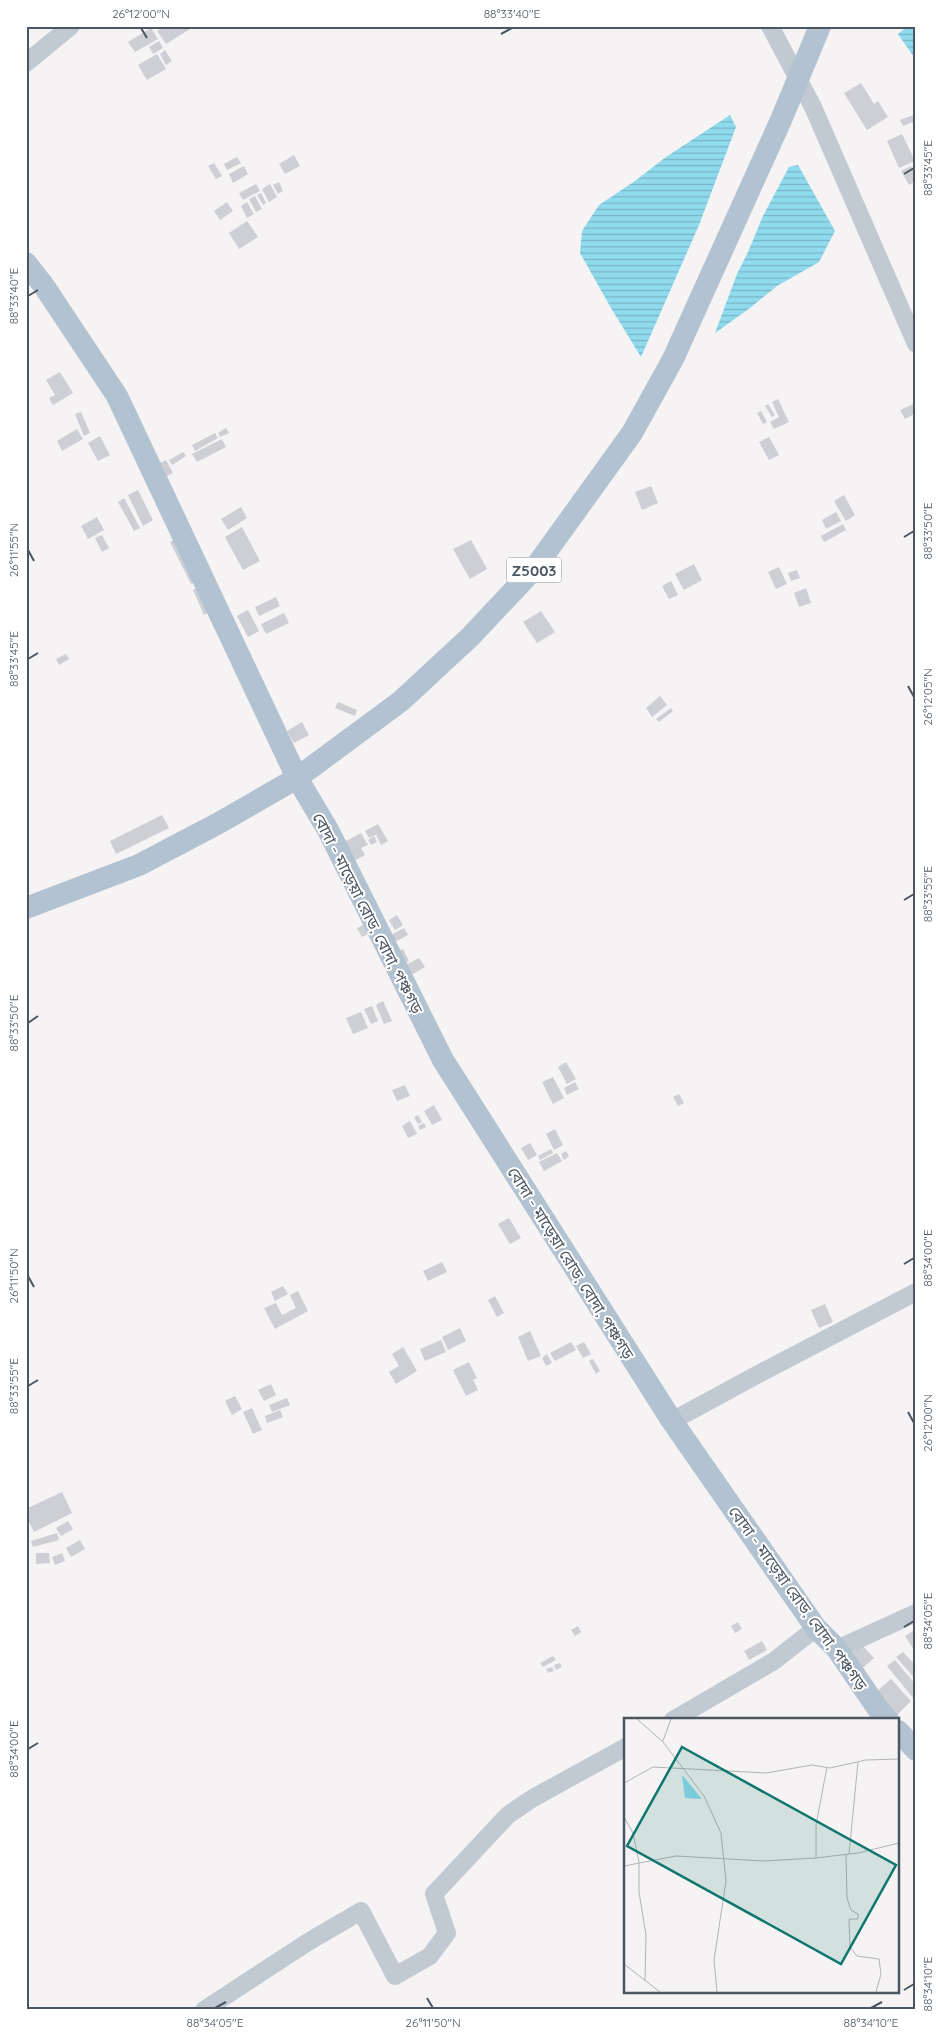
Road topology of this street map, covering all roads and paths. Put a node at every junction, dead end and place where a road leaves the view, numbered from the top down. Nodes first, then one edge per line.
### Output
1 (72, 26) edge
2 (770, 26) edge
3 (820, 26) edge
4 (26, 63) edge
5 (798, 79) junction
6 (26, 263) edge
7 (916, 344) edge
8 (297, 778) junction
9 (26, 908) edge
10 (916, 1292) edge
11 (672, 1421) junction
12 (916, 1613) edge
13 (816, 1628) junction
14 (837, 1649) junction
15 (676, 1718) edge
16 (886, 1718) edge
17 (900, 1733) edge
18 (624, 1748) edge
19 (916, 1750) edge
20 (204, 2010) edge

1 - 4 street
2 - 5 street
3 - 5 main road, Z5003
5 - 7 street
5 - 8 main road, Z5003
6 - 8 main road, বোদা - মাড়েয়া রোড, বোদা, পঞ্চগড়
8 - 9 main road, Z5003
8 - 11 main road, বোদা - মাড়েয়া রোড, বোদা, পঞ্চগড়
10 - 11 street
11 - 13 main road, বোদা - মাড়েয়া রোড, বোদা, পঞ্চগড়
12 - 14 street
13 - 14 main road, বোদা - মাড়েয়া রোড, বোদা, পঞ্চগড়
13 - 15 street
14 - 16 main road, বোদা - মাড়েয়া রোড, বোদা, পঞ্চগড়
17 - 19 main road
18 - 20 street

